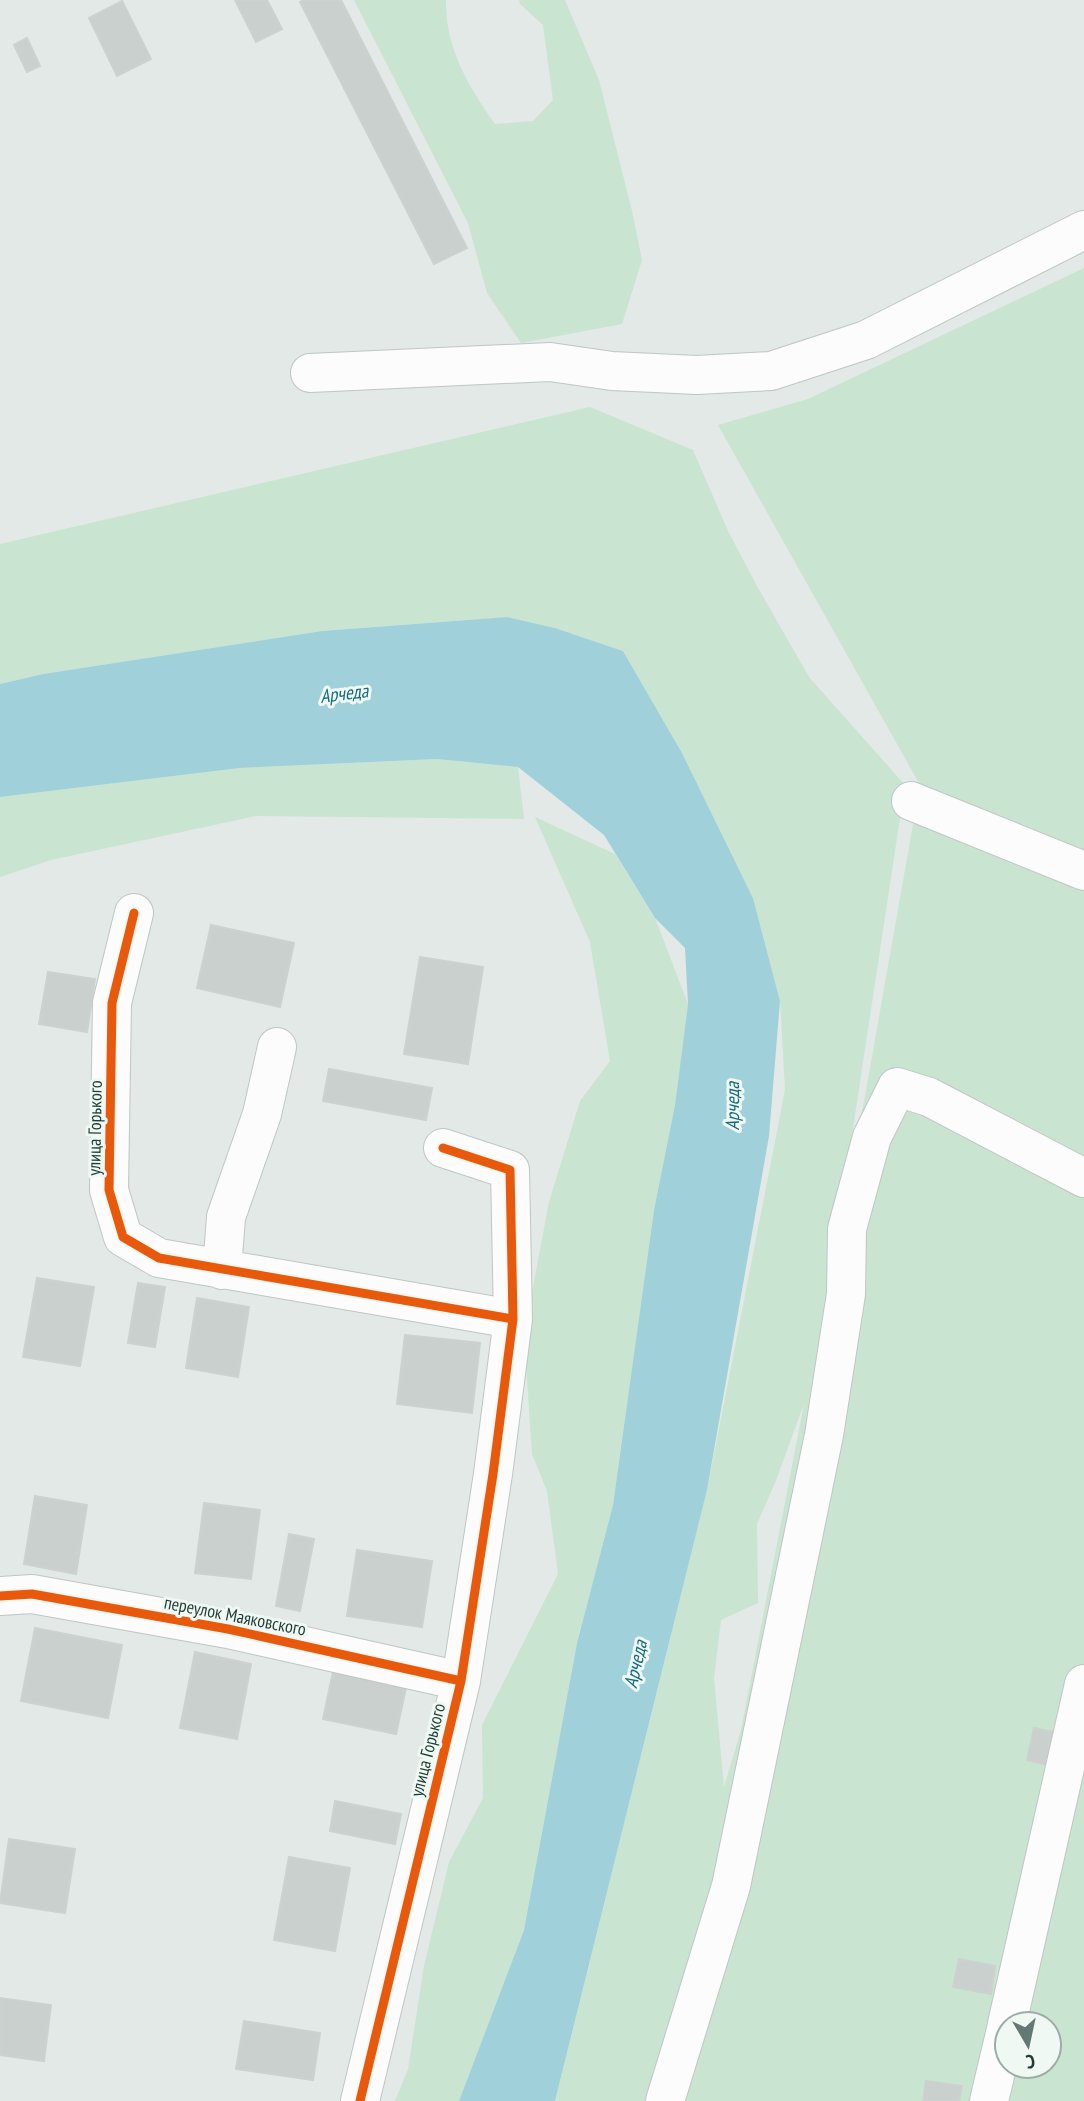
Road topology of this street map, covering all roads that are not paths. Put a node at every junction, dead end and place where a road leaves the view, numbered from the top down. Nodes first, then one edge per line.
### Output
1 (1084, 230) edge
2 (310, 373) dead end
3 (911, 801) dead end
4 (1084, 871) edge
5 (134, 913) dead end
6 (276, 1047) dead end
7 (443, 1148) dead end
8 (1084, 1178) edge
9 (222, 1270) junction
10 (513, 1319) junction
11 (0, 1596) edge
12 (461, 1681) junction
13 (1084, 1684) edge
14 (1010, 2010) edge
15 (994, 2080) edge
16 (360, 2101) edge
17 (665, 2101) edge
18 (989, 2101) edge

1 - 2 street
3 - 4 street
5 - 9 street, улица Горького
6 - 9 street
7 - 10 street, улица Горького
8 - 17 street
9 - 10 street, улица Горького
10 - 12 street, улица Горького
11 - 12 street, переулок Маяковского
12 - 16 street, улица Горького
13 - 14 street
15 - 18 street

